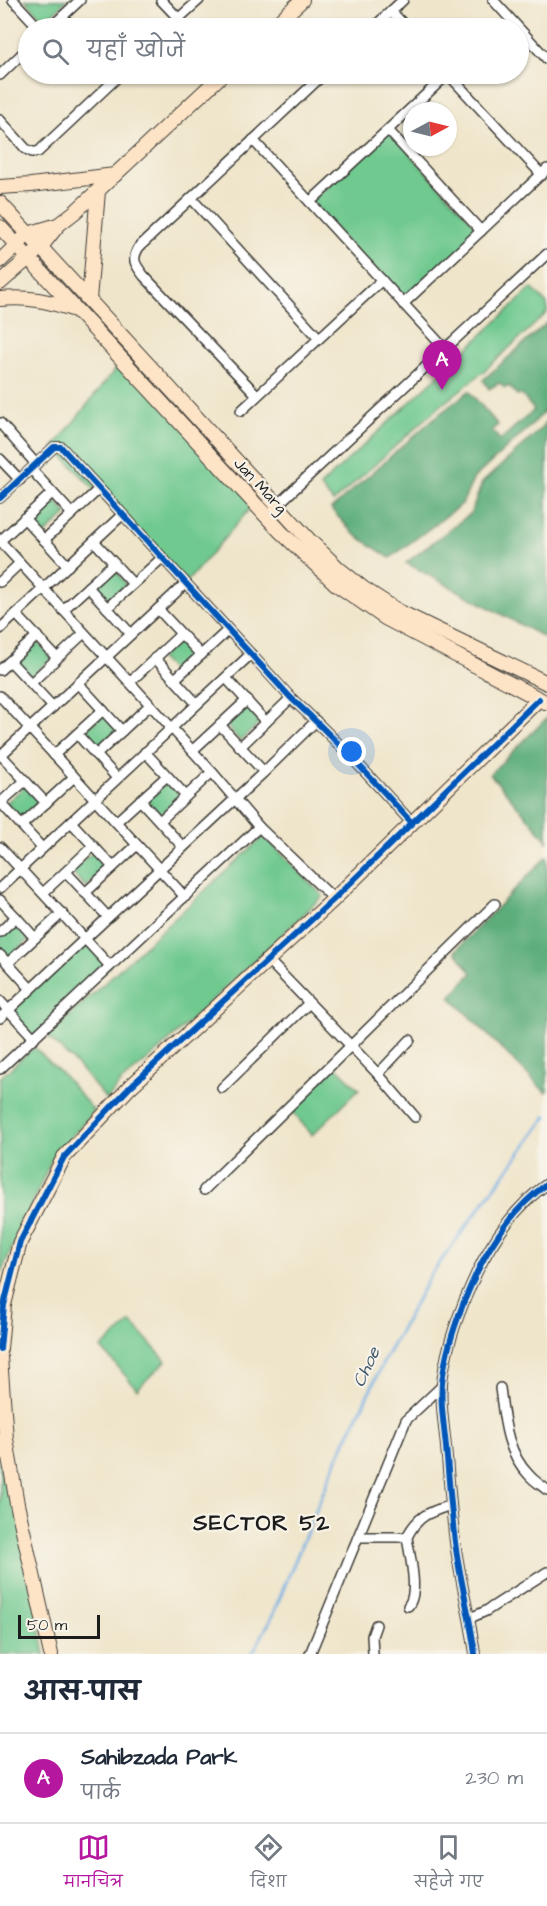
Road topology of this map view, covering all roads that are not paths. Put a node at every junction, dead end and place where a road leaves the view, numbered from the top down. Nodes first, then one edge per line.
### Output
1 (13, 0) edge
2 (80, 0) edge
3 (162, 0) edge
4 (198, 0) edge
5 (302, 0) edge
6 (403, 0) edge
7 (493, 0) edge
8 (391, 11) junction
9 (30, 18) edge
10 (61, 18) edge
11 (178, 18) edge
12 (180, 18) edge
13 (283, 18) edge
14 (384, 18) edge
15 (398, 18) edge
16 (509, 18) edge
17 (529, 39) edge
18 (18, 58) edge
19 (547, 59) edge
20 (0, 75) edge
21 (110, 84) edge
22 (213, 84) edge
23 (313, 84) edge
24 (437, 84) edge
25 (458, 84) edge
26 (0, 120) edge
27 (388, 130) junction
28 (253, 140) junction
29 (544, 172) edge
30 (115, 175) junction
31 (0, 187) edge
32 (98, 191) junction
33 (190, 198) junction
34 (310, 202) junction
35 (0, 203) edge
36 (58, 225) junction
37 (0, 227) edge
38 (481, 231) junction
39 (28, 234) junction
40 (17, 244) junction
41 (35, 253) junction
42 (547, 254) edge
43 (0, 261) edge
44 (382, 280) junction
45 (0, 283) edge
46 (0, 299) edge
47 (89, 300) junction
48 (403, 303) junction
49 (78, 310) junction
50 (319, 338) junction
51 (445, 349) junction
52 (257, 396) junction
53 (241, 411) dead end
54 (0, 423) edge
55 (0, 459) edge
56 (33, 467) junction
57 (20, 480) junction
58 (99, 489) junction
59 (52, 492) junction
60 (0, 498) edge
61 (278, 505) junction
62 (72, 514) junction
63 (122, 515) junction
64 (266, 515) junction
65 (24, 518) junction
66 (44, 540) junction
67 (0, 541) edge
68 (94, 542) junction
69 (309, 549) junction
70 (162, 558) junction
71 (20, 563) junction
72 (114, 563) junction
73 (68, 566) junction
74 (0, 582) edge
75 (133, 584) junction
76 (186, 584) junction
77 (88, 587) junction
78 (43, 588) junction
79 (107, 608) junction
80 (158, 609) junction
81 (63, 610) junction
82 (16, 614) junction
83 (0, 629) edge
84 (228, 630) junction
85 (84, 633) junction
86 (131, 634) junction
87 (181, 634) junction
88 (37, 636) junction
89 (251, 654) junction
90 (201, 655) junction
91 (107, 657) junction
92 (57, 658) junction
93 (155, 658) junction
94 (10, 661) junction
95 (0, 670) edge
96 (226, 678) junction
97 (175, 679) junction
98 (130, 682) junction
99 (31, 683) junction
100 (78, 683) junction
101 (547, 683) edge
102 (0, 696) edge
103 (291, 698) junction
104 (247, 700) junction
105 (543, 701) edge
106 (198, 704) junction
107 (8, 705) junction
108 (150, 705) junction
109 (53, 707) junction
110 (103, 710) junction
111 (0, 712) edge
112 (316, 721) junction
113 (266, 722) junction
114 (220, 725) junction
115 (172, 728) junction
116 (30, 729) junction
117 (122, 731) junction
118 (77, 734) junction
119 (240, 747) junction
120 (193, 750) junction
121 (146, 752) junction
122 (54, 755) junction
123 (96, 755) junction
124 (1, 756) edge
125 (212, 772) junction
126 (264, 772) junction
127 (167, 776) junction
128 (74, 777) junction
129 (117, 778) junction
130 (25, 781) junction
131 (186, 796) junction
132 (235, 798) junction
133 (95, 799) junction
134 (140, 800) junction
135 (0, 803) edge
136 (45, 803) junction
137 (160, 821) junction
138 (71, 822) junction
139 (116, 822) junction
140 (412, 823) junction
141 (22, 825) junction
142 (259, 827) junction
143 (137, 844) junction
144 (0, 846) edge
145 (93, 846) junction
146 (183, 847) junction
147 (42, 848) junction
148 (113, 867) junction
149 (20, 868) junction
150 (159, 869) junction
151 (66, 872) junction
152 (0, 888) edge
153 (43, 893) junction
154 (85, 893) junction
155 (185, 897) junction
156 (334, 899) junction
157 (0, 900) edge
158 (495, 904) dead end
159 (62, 914) junction
160 (16, 917) junction
161 (108, 917) junction
162 (0, 932) edge
163 (35, 938) junction
164 (85, 939) junction
165 (0, 955) edge
166 (267, 959) junction
167 (8, 963) junction
168 (110, 966) junction
169 (31, 988) junction
170 (0, 1001) edge
171 (309, 1003) junction
172 (8, 1010) junction
173 (0, 1018) edge
174 (34, 1038) junction
175 (410, 1040) dead end
176 (351, 1047) junction
177 (0, 1069) edge
178 (378, 1074) junction
179 (222, 1088) dead end
180 (415, 1117) dead end
181 (547, 1184) edge
182 (204, 1190) dead end
183 (2, 1303) edge
184 (0, 1349) edge
185 (0, 1358) edge
186 (442, 1386) junction
187 (500, 1388) dead end
188 (547, 1490) edge
189 (451, 1505) junction
190 (358, 1537) junction
191 (407, 1537) junction
192 (547, 1572) edge
193 (408, 1606) dead end
194 (470, 1618) junction
195 (376, 1625) dead end
196 (51, 1654) edge
197 (310, 1654) edge
198 (373, 1654) edge
199 (475, 1654) edge

1 - 9 street
2 - 10 street
3 - 11 street
4 - 12 street
5 - 13 main road
6 - 8 street
7 - 16 street
8 - 14 street
8 - 15 street
17 - 19 street
18 - 20 street
21 - 26 street
22 - 30 main road
23 - 28 street
24 - 27 street
25 - 29 street
27 - 34 street
27 - 38 street
28 - 33 street
28 - 34 street
29 - 38 street
30 - 31 main road
30 - 32 main road
32 - 36 main road
32 - 47 main road
33 - 50 street
33 - 52 street
34 - 44 street
35 - 39 main road
36 - 39 main road
36 - 41 main road
37 - 40 main road, Jan Marg
38 - 48 street
39 - 40 main road
39 - 41 main road
40 - 41 main road, Jan Marg
40 - 43 main road
41 - 45 main road
41 - 47 main road, Jan Marg
41 - 49 main road, Jan Marg
42 - 51 street
44 - 48 street
44 - 50 street
46 - 49 main road
47 - 61 main road, Jan Marg
48 - 51 street
49 - 64 main road, Jan Marg
50 - 52 street
51 - 61 street
52 - 53 street
54 - 56 street
55 - 57 street
56 - 57 street
56 - 58 street
56 - 59 street
57 - 60 street
58 - 62 street
58 - 63 street
59 - 62 street
59 - 65 street
61 - 64 street
61 - 69 main road, Jan Marg
62 - 66 street
63 - 68 street
63 - 70 street
64 - 69 main road, Jan Marg
65 - 66 street
65 - 67 street
66 - 73 street
67 - 71 street
68 - 72 street
68 - 73 street
69 - 101 main road, Jan Marg
69 - 105 main road, Jan Marg
70 - 75 street
70 - 76 street
71 - 74 street
71 - 78 street
72 - 75 street
72 - 77 street
73 - 78 street
75 - 79 street
76 - 80 street
76 - 84 street
77 - 79 street
77 - 81 street
78 - 81 street
78 - 82 street
79 - 86 street
80 - 86 street
80 - 87 street
81 - 85 street
82 - 83 street
82 - 88 street
84 - 89 street
84 - 90 street
85 - 91 street
85 - 92 street
86 - 91 street
87 - 90 street
87 - 93 street
88 - 92 street
88 - 94 street
89 - 96 street
89 - 103 street
90 - 97 street
91 - 98 street
91 - 100 street
92 - 99 street
93 - 97 street
93 - 98 street
94 - 95 street
94 - 99 street
96 - 104 street
96 - 106 street
97 - 106 street
98 - 108 street
99 - 109 street
100 - 109 street
100 - 110 street
102 - 107 street
103 - 112 street
103 - 113 street
104 - 113 street
104 - 114 street
105 - 140 main road
106 - 115 street
107 - 111 street
107 - 116 street
108 - 115 street
108 - 117 street
109 - 116 street
110 - 117 street
110 - 118 street
112 - 126 street
112 - 140 street
113 - 119 street
114 - 119 street
114 - 120 street
115 - 120 street
115 - 121 street
116 - 122 street
116 - 124 street
117 - 123 street
118 - 122 street
118 - 123 street
119 - 126 street
120 - 125 street
121 - 127 street
121 - 129 street
122 - 128 street
123 - 129 street
124 - 130 street
125 - 131 street
125 - 132 street
126 - 132 street
127 - 131 street
127 - 134 street
128 - 133 street
128 - 136 street
129 - 133 street
130 - 135 street
130 - 136 street
131 - 137 street
132 - 142 street
132 - 146 street
133 - 138 street
133 - 139 street
134 - 137 street
134 - 139 street
135 - 141 street
136 - 141 street
137 - 146 street
138 - 145 street
138 - 147 street
139 - 143 street
140 - 156 main road
141 - 147 street
142 - 155 street
142 - 156 street
143 - 148 street
143 - 150 street
144 - 149 street
145 - 148 street
145 - 151 street
146 - 150 street
147 - 149 street
148 - 154 street
149 - 152 street
149 - 153 street
150 - 155 street
150 - 161 street
151 - 153 street
151 - 154 street
153 - 159 street
154 - 161 street
155 - 168 street
156 - 166 main road
157 - 160 street
158 - 176 street
159 - 163 street
159 - 164 street
160 - 162 street
160 - 163 street
161 - 164 street
163 - 167 street
164 - 168 street
164 - 169 street
165 - 167 street
166 - 171 street
166 - 183 main road
167 - 169 street
168 - 174 street
169 - 172 street
170 - 172 street
171 - 176 street
171 - 179 street
172 - 173 street
172 - 174 street
174 - 177 street
175 - 178 street
176 - 178 street
176 - 182 street
178 - 180 street
181 - 186 street
183 - 184 main road
185 - 196 main road
186 - 189 street
186 - 190 street
187 - 188 street
189 - 191 street
189 - 194 street
190 - 191 street
190 - 197 street
191 - 193 street
192 - 194 street
194 - 199 street
195 - 198 street

